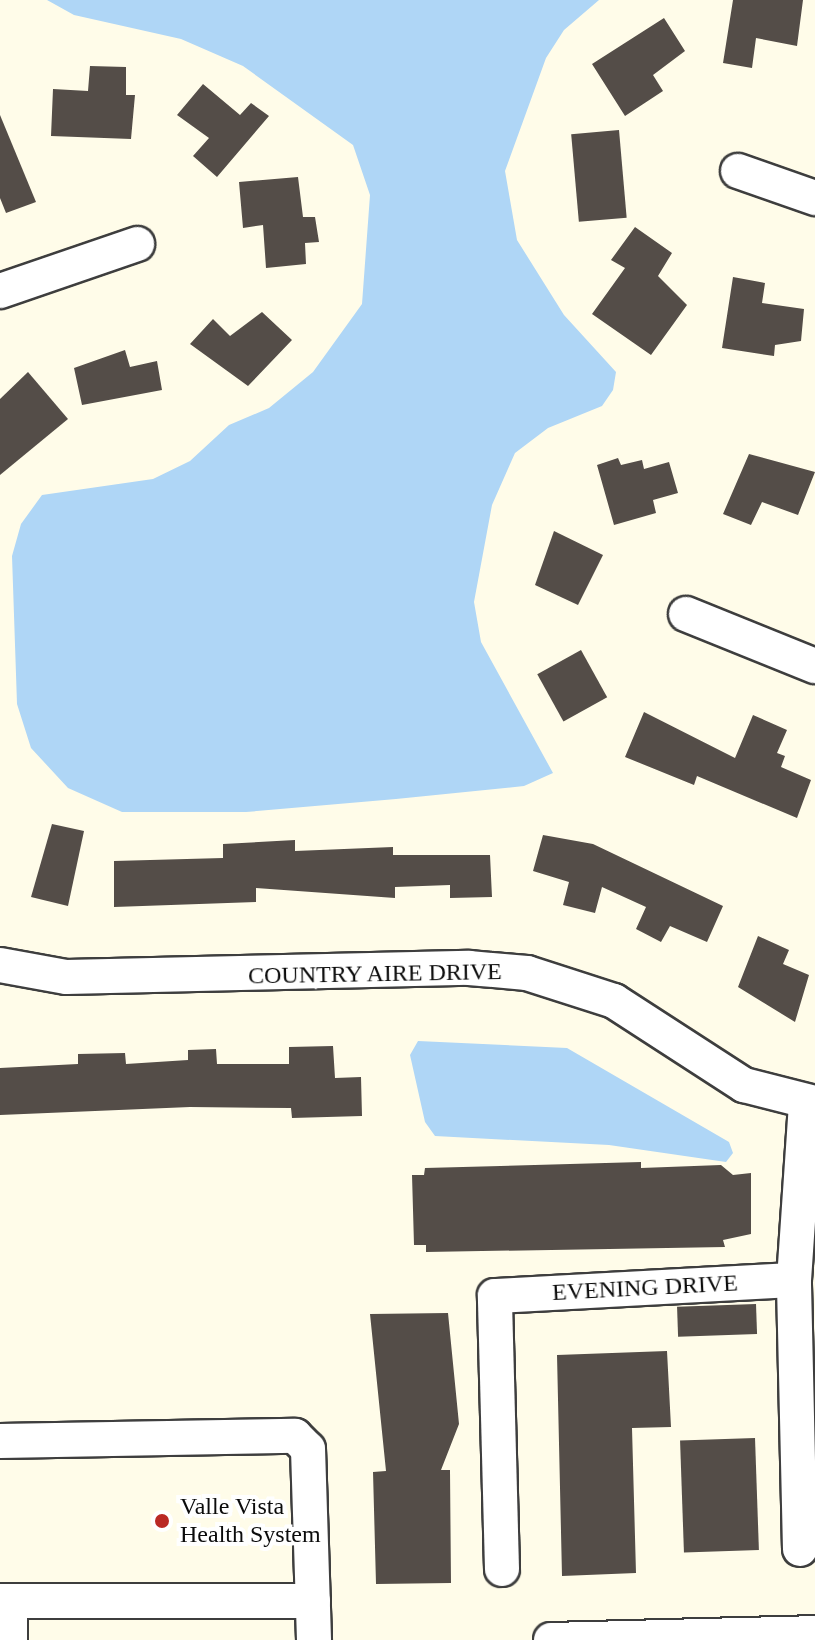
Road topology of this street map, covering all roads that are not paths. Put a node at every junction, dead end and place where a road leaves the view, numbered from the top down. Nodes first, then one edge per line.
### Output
1 (738, 171) dead end
2 (815, 198) edge
3 (137, 244) dead end
4 (0, 291) edge
5 (686, 614) dead end
6 (815, 666) edge
7 (0, 965) edge
8 (810, 1103) edge
9 (794, 1280) junction
10 (0, 1441) edge
11 (800, 1549) dead end
12 (502, 1569) dead end
13 (5, 1601) edge
14 (313, 1601) junction
15 (815, 1633) edge
16 (10, 1640) edge
17 (314, 1640) edge
18 (551, 1640) edge

1 - 2 street
3 - 4 street
5 - 6 street
7 - 8 street, COUNTRY AIRE DRIVE
8 - 9 street
9 - 11 street
9 - 12 street, EVENING DRIVE
10 - 14 street
13 - 14 street
13 - 16 street
14 - 17 street
15 - 18 street

